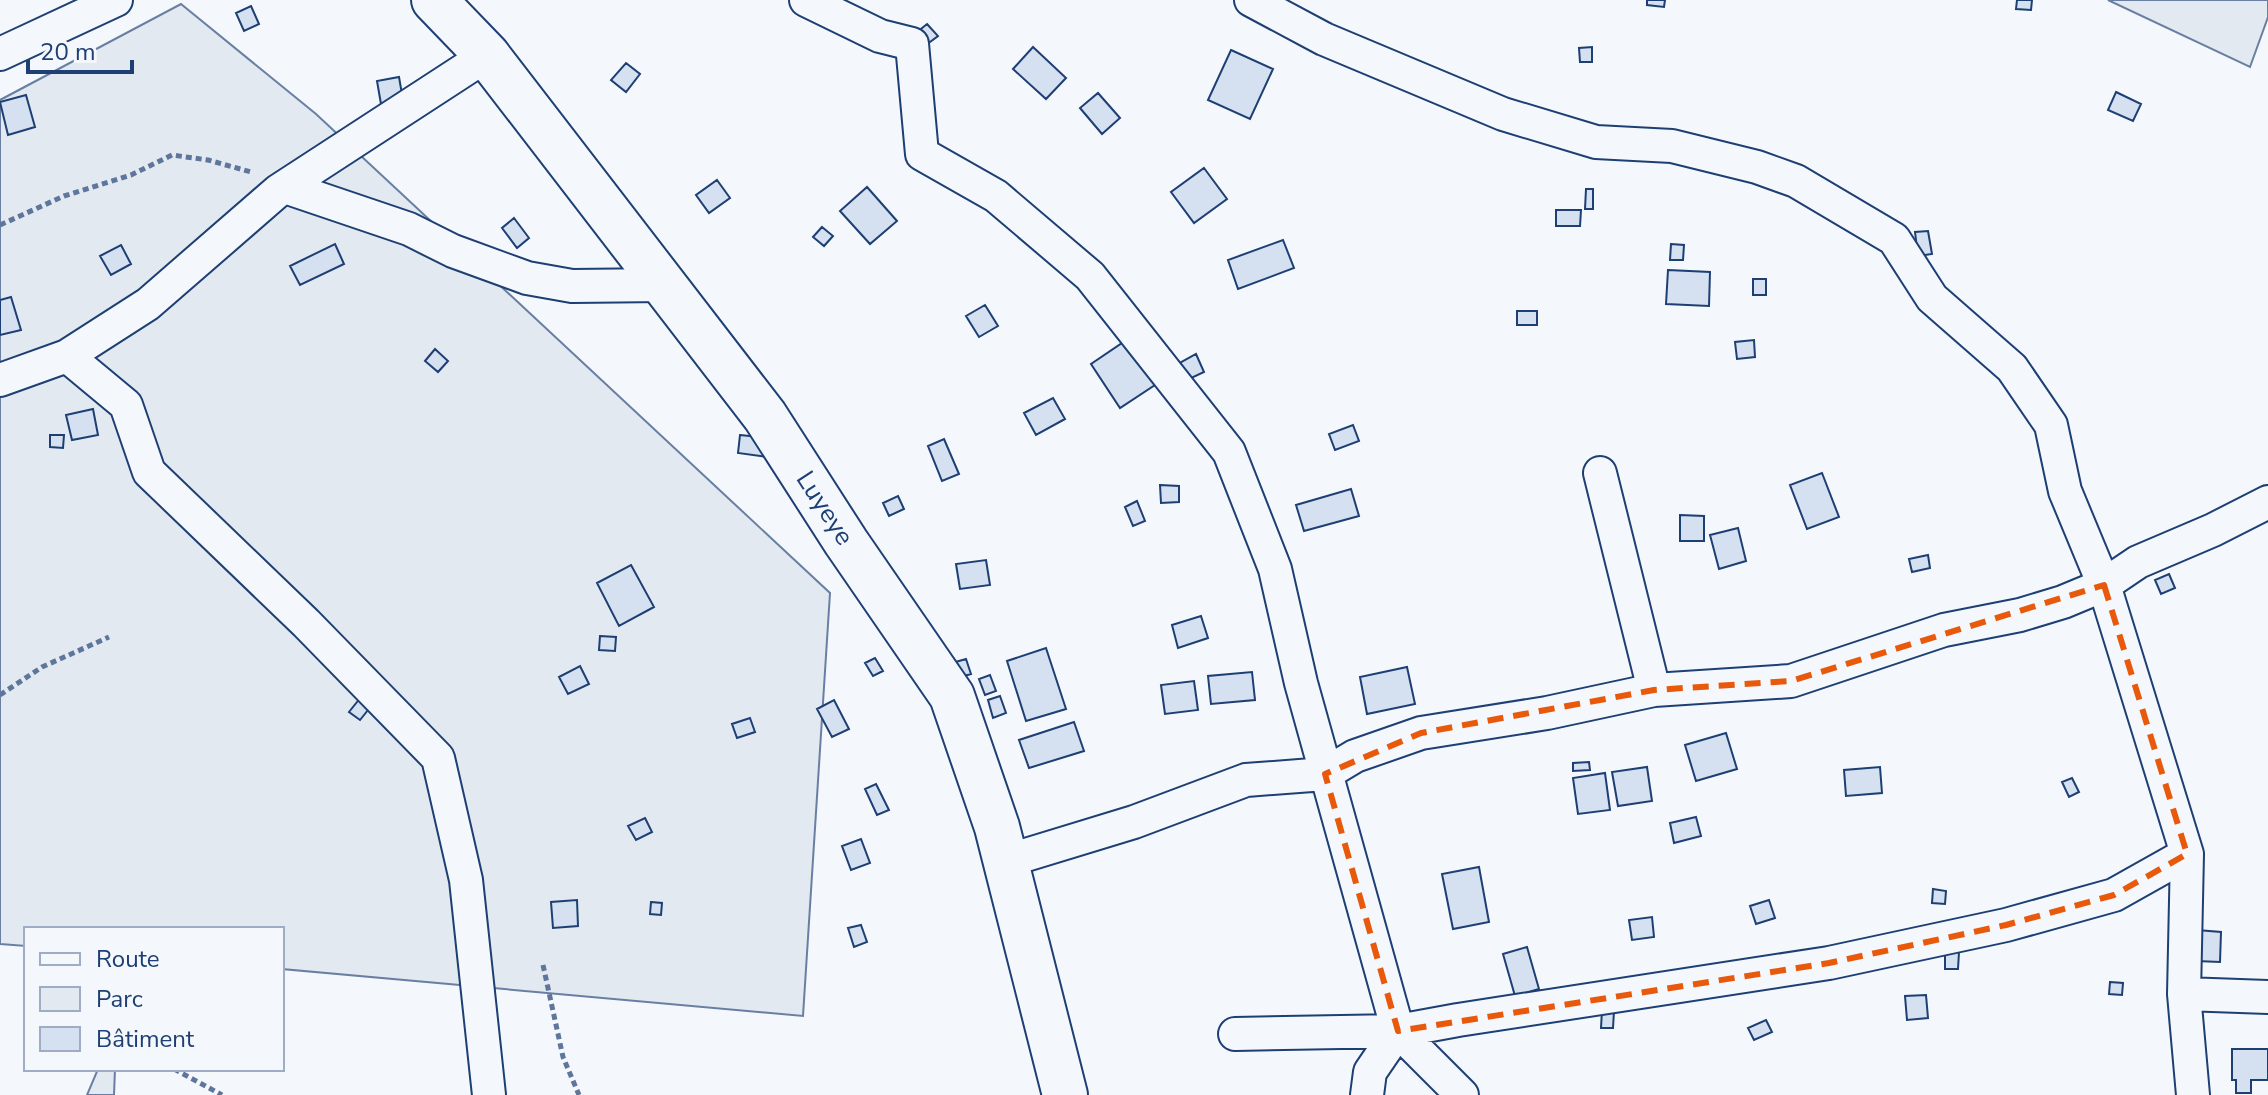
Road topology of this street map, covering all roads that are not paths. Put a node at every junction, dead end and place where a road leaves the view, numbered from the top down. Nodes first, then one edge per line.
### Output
1 (116, 0) edge
2 (434, 0) edge
3 (806, 0) edge
4 (1251, 0) edge
5 (0, 54) edge
6 (487, 55) junction
7 (285, 187) junction
8 (665, 285) junction
9 (67, 356) junction
10 (0, 380) edge
11 (1600, 473) dead end
12 (2268, 502) edge
13 (2104, 585) junction
14 (1654, 690) junction
15 (1325, 774) junction
16 (2187, 854) junction
17 (1006, 861) junction
18 (2184, 994) junction
19 (2268, 997) edge
20 (1398, 1031) junction
21 (1235, 1034) dead end
22 (489, 1095) edge
23 (1065, 1095) edge
24 (1367, 1095) edge
25 (1462, 1095) edge
26 (2193, 1095) edge

1 - 5 street
2 - 6 street, Luyeye
3 - 15 street
4 - 13 street
6 - 7 street
6 - 8 street, Luyeye
7 - 8 street
7 - 9 street
8 - 17 street, Luyeye
9 - 10 street
9 - 22 street
11 - 14 street
12 - 13 street
13 - 14 street
13 - 16 street
14 - 15 street
15 - 17 street
15 - 20 street
16 - 18 street
16 - 20 street
17 - 23 street, Luyeye
18 - 19 street
18 - 26 street
20 - 21 street
20 - 24 street
20 - 25 street

